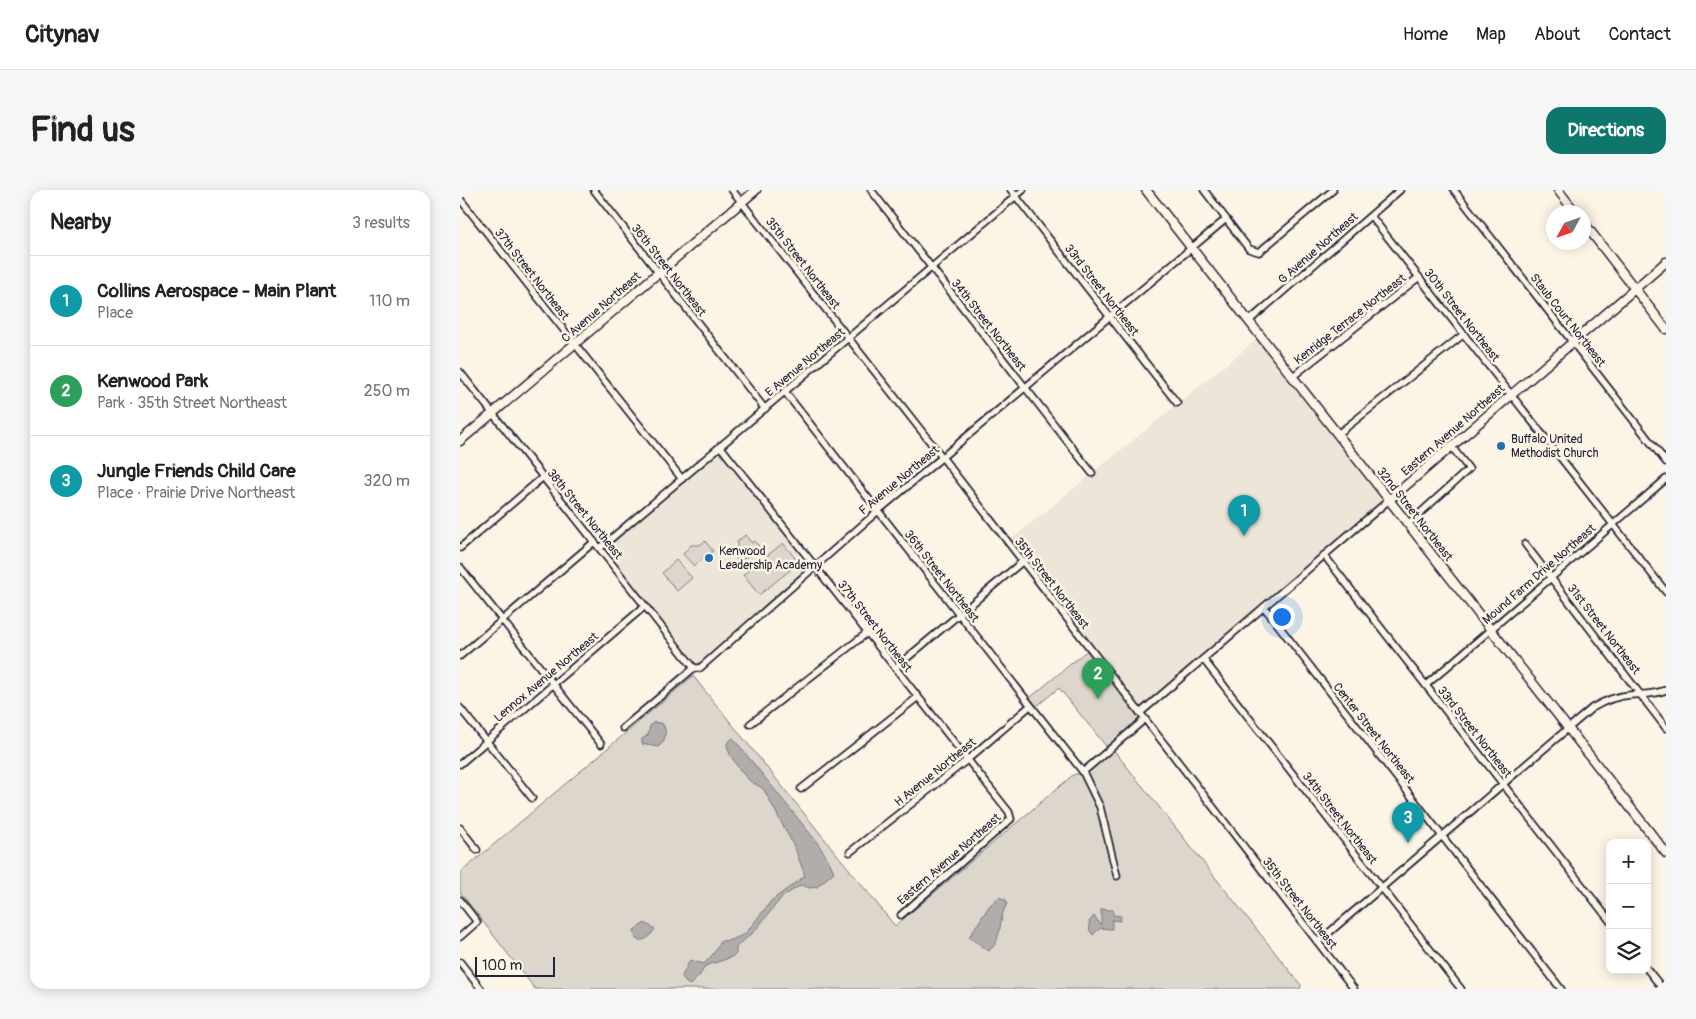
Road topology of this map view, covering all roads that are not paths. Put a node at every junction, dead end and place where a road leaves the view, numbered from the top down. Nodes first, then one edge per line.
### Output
1 (594, 190) edge
2 (732, 190) edge
3 (756, 190) edge
4 (871, 190) edge
5 (1011, 190) edge
6 (1023, 190) edge
7 (1146, 190) edge
8 (1204, 190) edge
9 (1333, 190) edge
10 (1400, 190) edge
11 (1454, 190) edge
12 (1558, 190) edge
13 (1016, 196) junction
14 (460, 199) edge
15 (742, 202) junction
16 (1570, 205) edge
17 (1371, 216) junction
18 (1226, 219) junction
19 (1591, 232) edge
20 (1191, 248) junction
21 (1666, 262) edge
22 (931, 268) junction
23 (659, 273) junction
24 (1419, 277) junction
25 (1634, 288) junction
26 (1109, 316) junction
27 (1248, 321) junction
28 (1666, 329) edge
29 (1464, 334) junction
30 (848, 338) junction
31 (1572, 342) junction
32 (575, 345) junction
33 (460, 372) edge
34 (1292, 377) junction
35 (1025, 387) junction
36 (785, 392) junction
37 (1512, 395) junction
38 (1177, 403) dead end
39 (765, 409) junction
40 (492, 414) junction
41 (1338, 434) junction
42 (460, 441) edge
43 (720, 446) junction
44 (1451, 446) junction
45 (942, 457) junction
46 (1666, 462) edge
47 (1092, 473) dead end
48 (543, 477) junction
49 (682, 479) junction
50 (1666, 479) edge
51 (1389, 500) junction
52 (878, 511) junction
53 (1408, 524) junction
54 (1613, 524) junction
55 (594, 542) junction
56 (1524, 544) dead end
57 (460, 548) edge
58 (600, 548) junction
59 (1324, 555) junction
60 (1023, 561) junction
61 (815, 565) junction
62 (460, 567) edge
63 (1551, 578) junction
64 (1666, 592) edge
65 (645, 606) junction
66 (1264, 607) junction
67 (959, 615) junction
68 (502, 620) junction
69 (1491, 629) junction
70 (867, 633) junction
71 (460, 656) edge
72 (1203, 659) junction
73 (694, 668) junction
74 (896, 668) junction
75 (553, 684) junction
76 (1426, 685) junction
77 (1666, 690) edge
78 (1642, 695) junction
79 (918, 697) junction
80 (1030, 706) junction
81 (460, 708) edge
82 (1140, 713) junction
83 (1145, 719) junction
84 (750, 724) dead end
85 (622, 728) dead end
86 (1666, 728) edge
87 (1568, 729) junction
88 (486, 741) junction
89 (601, 744) dead end
90 (967, 760) junction
91 (460, 764) edge
92 (1083, 772) junction
93 (1502, 784) junction
94 (801, 789) dead end
95 (532, 798) dead end
96 (1011, 820) joint
97 (460, 828) edge
98 (1442, 837) junction
99 (477, 850) dead end
100 (850, 852) dead end
101 (1666, 853) edge
102 (1117, 876) dead end
103 (1382, 887) junction
104 (460, 900) edge
105 (901, 916) dead end
106 (1606, 916) edge
107 (460, 937) edge
108 (1318, 942) junction
109 (460, 962) edge
110 (1651, 974) edge
111 (481, 989) edge
112 (1354, 989) edge
113 (1461, 989) edge
114 (1561, 989) edge
115 (1663, 989) edge

1 - 23 street, 36th Street Northeast
2 - 15 street, 35th Street Northeast
3 - 15 main road, C Avenue Northeast
4 - 22 street, 34th Street Northeast
5 - 13 street, 33rd Street Northeast
6 - 13 street, E Avenue Northeast
7 - 20 main road, 32nd Street Northeast
8 - 18 street
9 - 18 street
10 - 17 street, G Avenue Northeast
11 - 31 street, Staub Court Northeast
12 - 16 main road
13 - 22 street, E Avenue Northeast
13 - 26 street, 33rd Street Northeast
14 - 32 street, 37th Street Northeast
15 - 23 main road, C Avenue Northeast
15 - 30 street, 35th Street Northeast
17 - 24 street, 30th Street Northeast
17 - 27 street, G Avenue Northeast
18 - 20 street, F Avenue Northeast
19 - 25 main road
20 - 26 street, F Avenue Northeast
20 - 27 main road, 32nd Street Northeast
21 - 25 main road, Eastern Avenue Northeast
22 - 30 street, E Avenue Northeast
22 - 35 street, 34th Street Northeast
23 - 32 main road, C Avenue Northeast
23 - 39 street, 36th Street Northeast
24 - 29 street, 30th Street Northeast
24 - 34 street, Kenridge Terrace Northeast
25 - 28 main road
25 - 31 main road, Eastern Avenue Northeast
26 - 35 street, F Avenue Northeast
26 - 38 street, 33rd Street Northeast
27 - 34 main road, 32nd Street Northeast
29 - 37 street, 30th Street Northeast
29 - 41 street
30 - 36 street, E Avenue Northeast
30 - 45 street, 35th Street Northeast
31 - 37 main road, Eastern Avenue Northeast
31 - 46 street, Staub Court Northeast
32 - 40 main road, C Avenue Northeast
32 - 49 street, 37th Street Northeast
33 - 40 street, 38th Street Northeast
34 - 41 main road, 32nd Street Northeast
35 - 45 street, F Avenue Northeast
35 - 47 street, 34th Street Northeast
36 - 39 street, E Avenue Northeast
36 - 52 street, 36th Street Northeast
37 - 44 main road, Eastern Avenue Northeast
37 - 54 street, 30th Street Northeast
39 - 43 street, E Avenue Northeast
40 - 42 main road, C Avenue Northeast
40 - 48 street, 38th Street Northeast
41 - 51 main road, 32nd Street Northeast
43 - 49 street, E Avenue Northeast
43 - 61 street, 37th Street Northeast
44 - 51 main road, Eastern Avenue Northeast
44 - 53 street
45 - 52 street, F Avenue Northeast
45 - 60 street, 35th Street Northeast
48 - 55 street, 38th Street Northeast
48 - 57 street
49 - 58 street, E Avenue Northeast
50 - 54 street, Mound Farm Drive Northeast
51 - 53 main road, 32nd Street Northeast
51 - 59 street, Eastern Avenue Northeast
52 - 61 street, F Avenue Northeast
52 - 67 street, 36th Street Northeast
53 - 69 main road, 32nd Street Northeast
54 - 63 street, Mound Farm Drive Northeast
54 - 64 street, 30th Street Northeast
55 - 58 street, 38th Street Northeast
55 - 68 street
56 - 63 street, 31st Street Northeast
58 - 65 street, 38th Street Northeast
59 - 66 street, Eastern Avenue Northeast
59 - 76 street, 33rd Street Northeast
60 - 67 street
60 - 82 street, 35th Street Northeast
61 - 70 street, 37th Street Northeast
61 - 73 street, F Avenue Northeast
62 - 68 street
63 - 69 street, Mound Farm Drive Northeast
63 - 78 street, 31st Street Northeast
65 - 73 street, 38th Street Northeast
65 - 75 street, Lennox Avenue Northeast
66 - 72 street, Eastern Avenue Northeast
66 - 98 street, Center Street Northeast
67 - 74 street
67 - 80 street, 36th Street Northeast
68 - 71 street
68 - 75 street
69 - 76 street, Mound Farm Drive Northeast
69 - 87 main road, 32nd Street Northeast
70 - 74 street, 37th Street Northeast
70 - 84 street
72 - 82 street, Eastern Avenue Northeast
72 - 103 street, 34th Street Northeast
73 - 85 street, F Avenue Northeast
74 - 79 street, 37th Street Northeast
75 - 88 street, Lennox Avenue Northeast
75 - 89 street
76 - 93 street, 33rd Street Northeast
77 - 78 street
78 - 86 street, 31st Street Northeast
78 - 87 street
79 - 90 street, 37th Street Northeast
79 - 94 street
80 - 90 street, H Avenue Northeast
80 - 92 street, 36th Street Northeast
81 - 88 street
82 - 83 street, 35th Street Northeast
83 - 92 street
83 - 108 street, 35th Street Northeast
87 - 93 street
87 - 101 main road, 32nd Street Northeast
88 - 91 street, Lennox Avenue Northeast
88 - 95 street
90 - 96 street, 37th Street Northeast
90 - 100 street, H Avenue Northeast
92 - 102 street, 36th Street Northeast
93 - 98 street
93 - 106 street, 33rd Street Northeast
96 - 105 street, Eastern Avenue Northeast
97 - 99 street
98 - 103 street
98 - 114 street, Center Street Northeast
103 - 108 street
103 - 113 street, 34th Street Northeast
104 - 107 street
108 - 112 street, 35th Street Northeast
109 - 111 street
110 - 115 street

